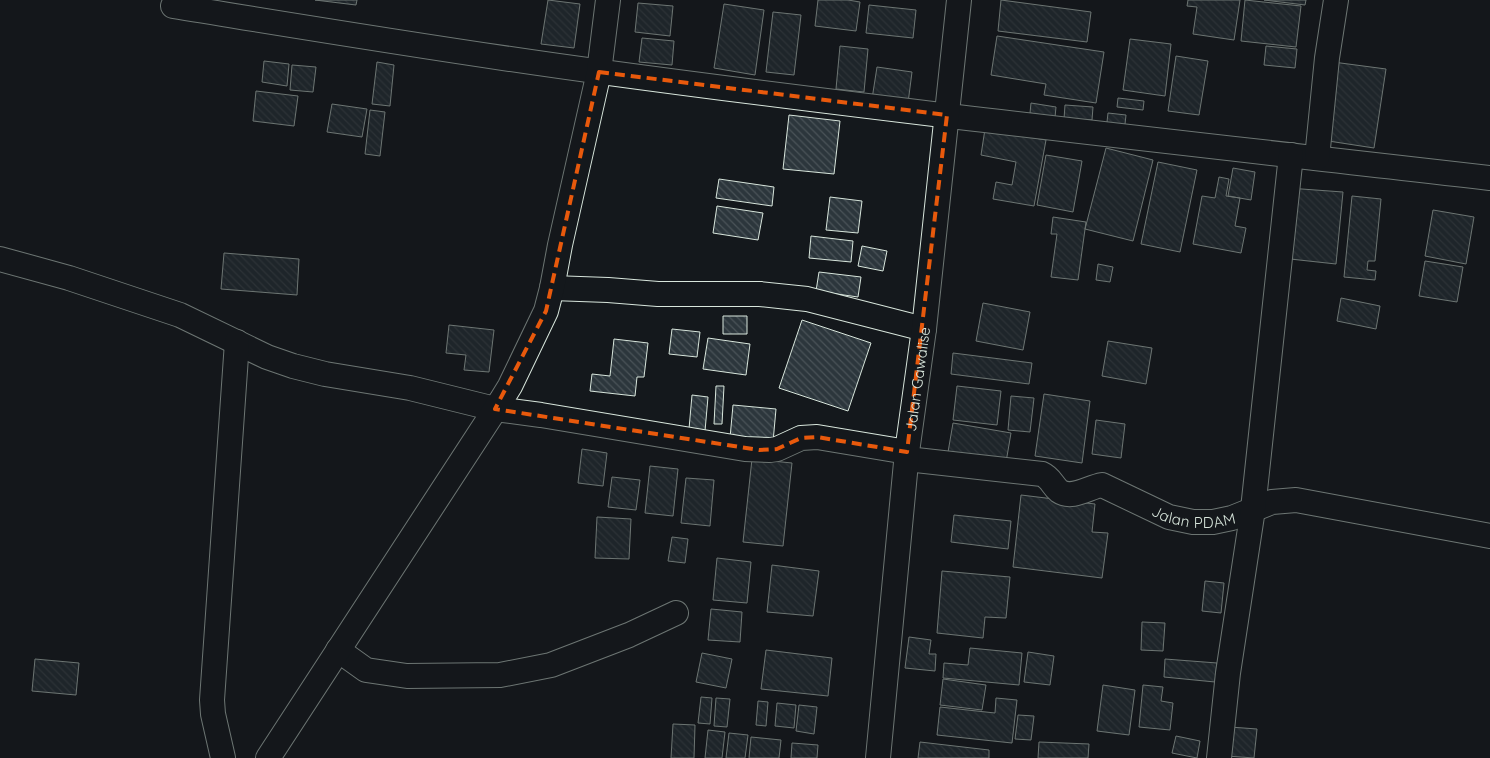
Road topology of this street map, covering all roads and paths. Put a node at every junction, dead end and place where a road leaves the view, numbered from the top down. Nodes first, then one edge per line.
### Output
1 (608, 0) edge
2 (959, 0) edge
3 (1336, 0) edge
4 (174, 6) dead end
5 (599, 72) junction
6 (947, 115) junction
7 (1291, 155) junction
8 (1317, 158) junction
9 (1490, 178) edge
10 (0, 259) edge
11 (552, 288) junction
12 (924, 329) junction
13 (237, 342) junction
14 (495, 409) junction
15 (907, 455) junction
16 (1253, 509) junction
17 (1490, 536) edge
18 (676, 613) dead end
19 (338, 650) junction
20 (224, 758) edge
21 (268, 758) edge
22 (878, 758) edge
23 (1219, 758) edge

1 - 5 street
2 - 6 street, Jalan Gawalise
3 - 8 street
4 - 5 street
5 - 6 street
5 - 11 street
6 - 7 street
6 - 12 street, Jalan Gawalise
7 - 8 street
7 - 16 street
8 - 9 street
10 - 13 street, Jalan PDAM
11 - 12 street
11 - 14 street
12 - 15 street, Jalan Gawalise
13 - 14 street, Jalan PDAM
13 - 20 street
14 - 15 street, Jalan PDAM
14 - 19 street
15 - 16 street, Jalan PDAM
15 - 22 street, Jalan Gawalise
16 - 17 street, Jalan PDAM
16 - 23 street
18 - 19 street
19 - 21 street

